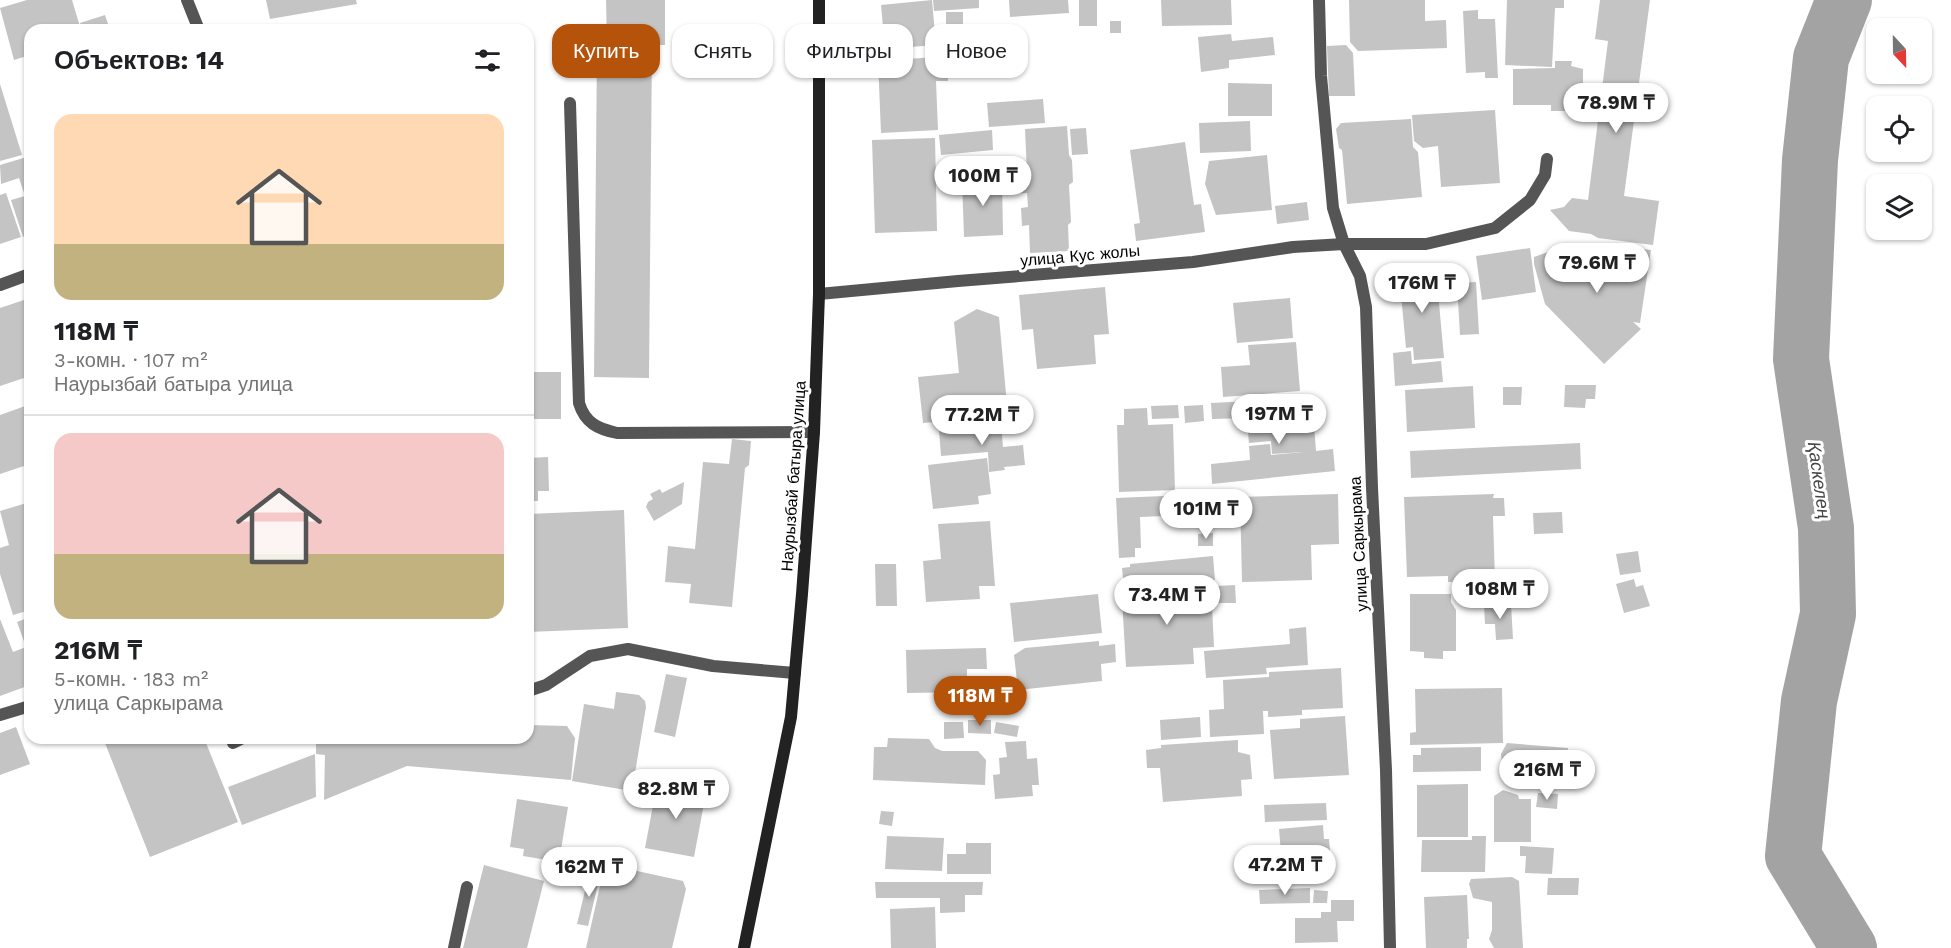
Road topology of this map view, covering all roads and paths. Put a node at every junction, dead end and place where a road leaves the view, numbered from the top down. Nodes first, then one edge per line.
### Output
1 (187, 0) edge
2 (819, 0) edge
3 (1319, 0) edge
4 (197, 24) edge
5 (570, 103) dead end
6 (1547, 159) dead end
7 (1344, 244) junction
8 (24, 276) edge
9 (0, 285) edge
10 (819, 294) junction
11 (814, 432) junction
12 (795, 673) junction
13 (534, 689) edge
14 (24, 708) edge
15 (0, 715) edge
16 (467, 887) dead end
17 (454, 948) edge
18 (744, 948) edge
19 (1390, 948) edge

1 - 4 street
2 - 10 main road, Наурызбай батыра улица
3 - 7 street, улица Саркырама
5 - 11 street
6 - 7 street, улица Кус жолы
7 - 10 street, улица Кус жолы
7 - 19 street, улица Саркырама
8 - 9 street
10 - 11 main road, Наурызбай батыра улица
11 - 12 main road, Наурызбай батыра улица
12 - 13 street
12 - 18 main road, Наурызбай батыра улица
14 - 15 street
16 - 17 street

